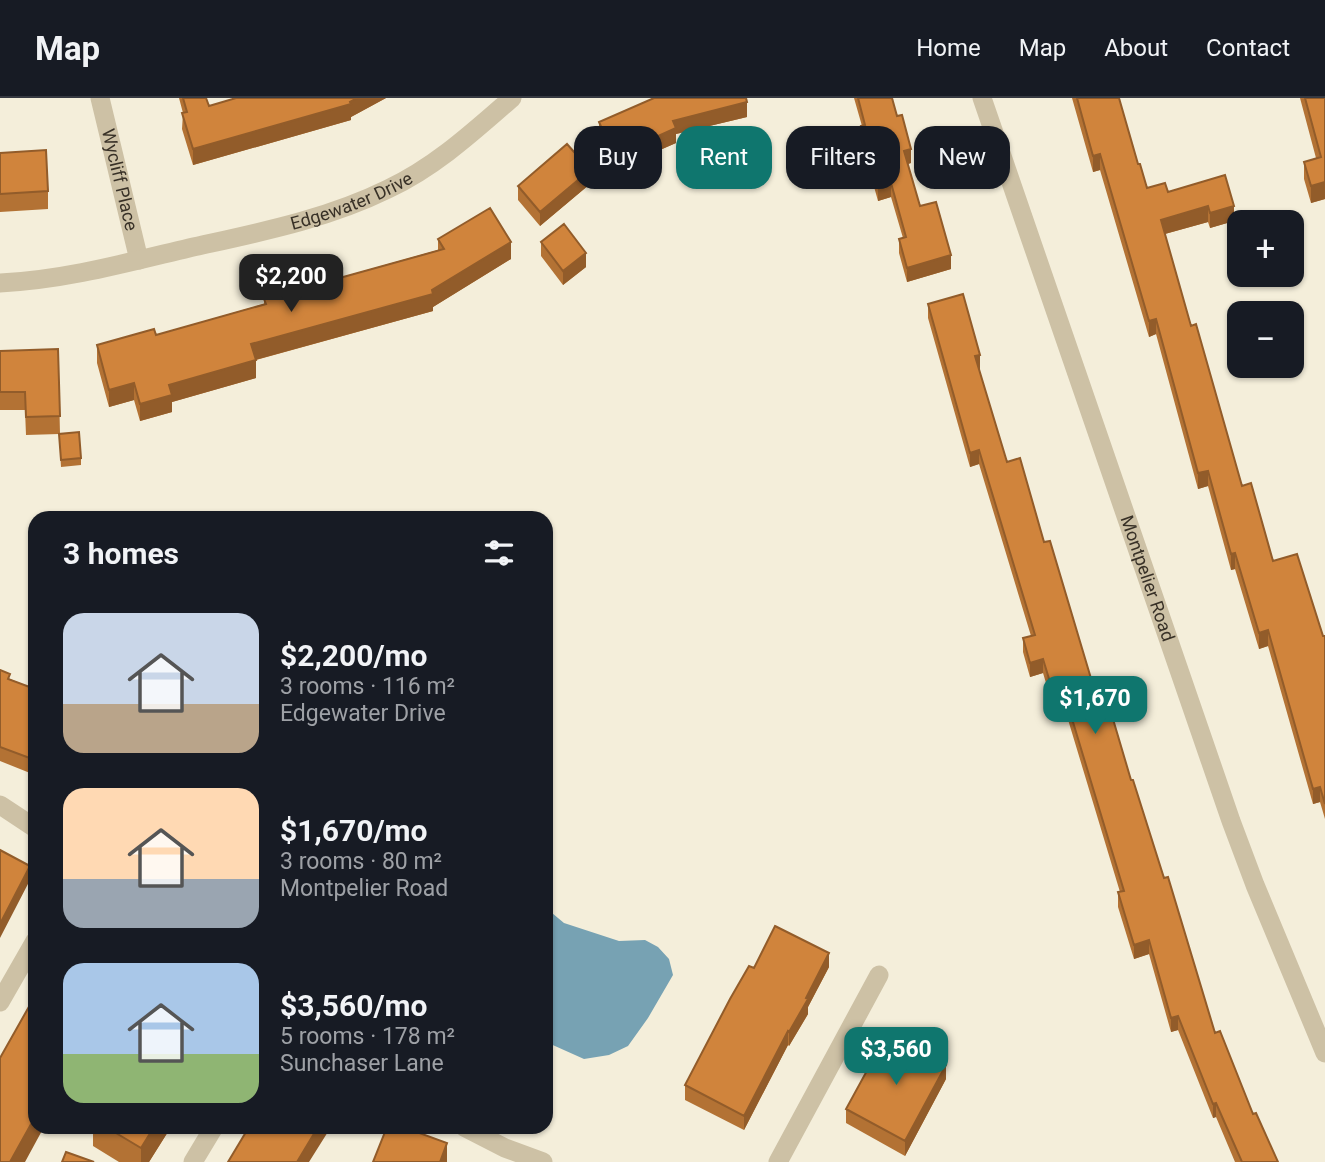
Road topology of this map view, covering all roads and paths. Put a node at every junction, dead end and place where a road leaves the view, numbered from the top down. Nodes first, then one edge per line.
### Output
1 (100, 98) edge
2 (512, 98) edge
3 (982, 98) edge
4 (139, 260) junction
5 (0, 283) edge
6 (0, 805) edge
7 (28, 823) edge
8 (28, 953) edge
9 (879, 975) dead end
10 (0, 1002) edge
11 (1325, 1053) edge
12 (210, 1134) edge
13 (474, 1134) edge
14 (502, 1155) edge
15 (193, 1162) edge
16 (543, 1162) edge
17 (778, 1162) edge

1 - 4 street, Wycliff Place
2 - 4 street, Edgewater Drive
3 - 11 street, Montpelier Road
4 - 5 street, Edgewater Drive
6 - 7 street
8 - 10 street
9 - 17 street
12 - 15 street
13 - 14 street
14 - 16 street

